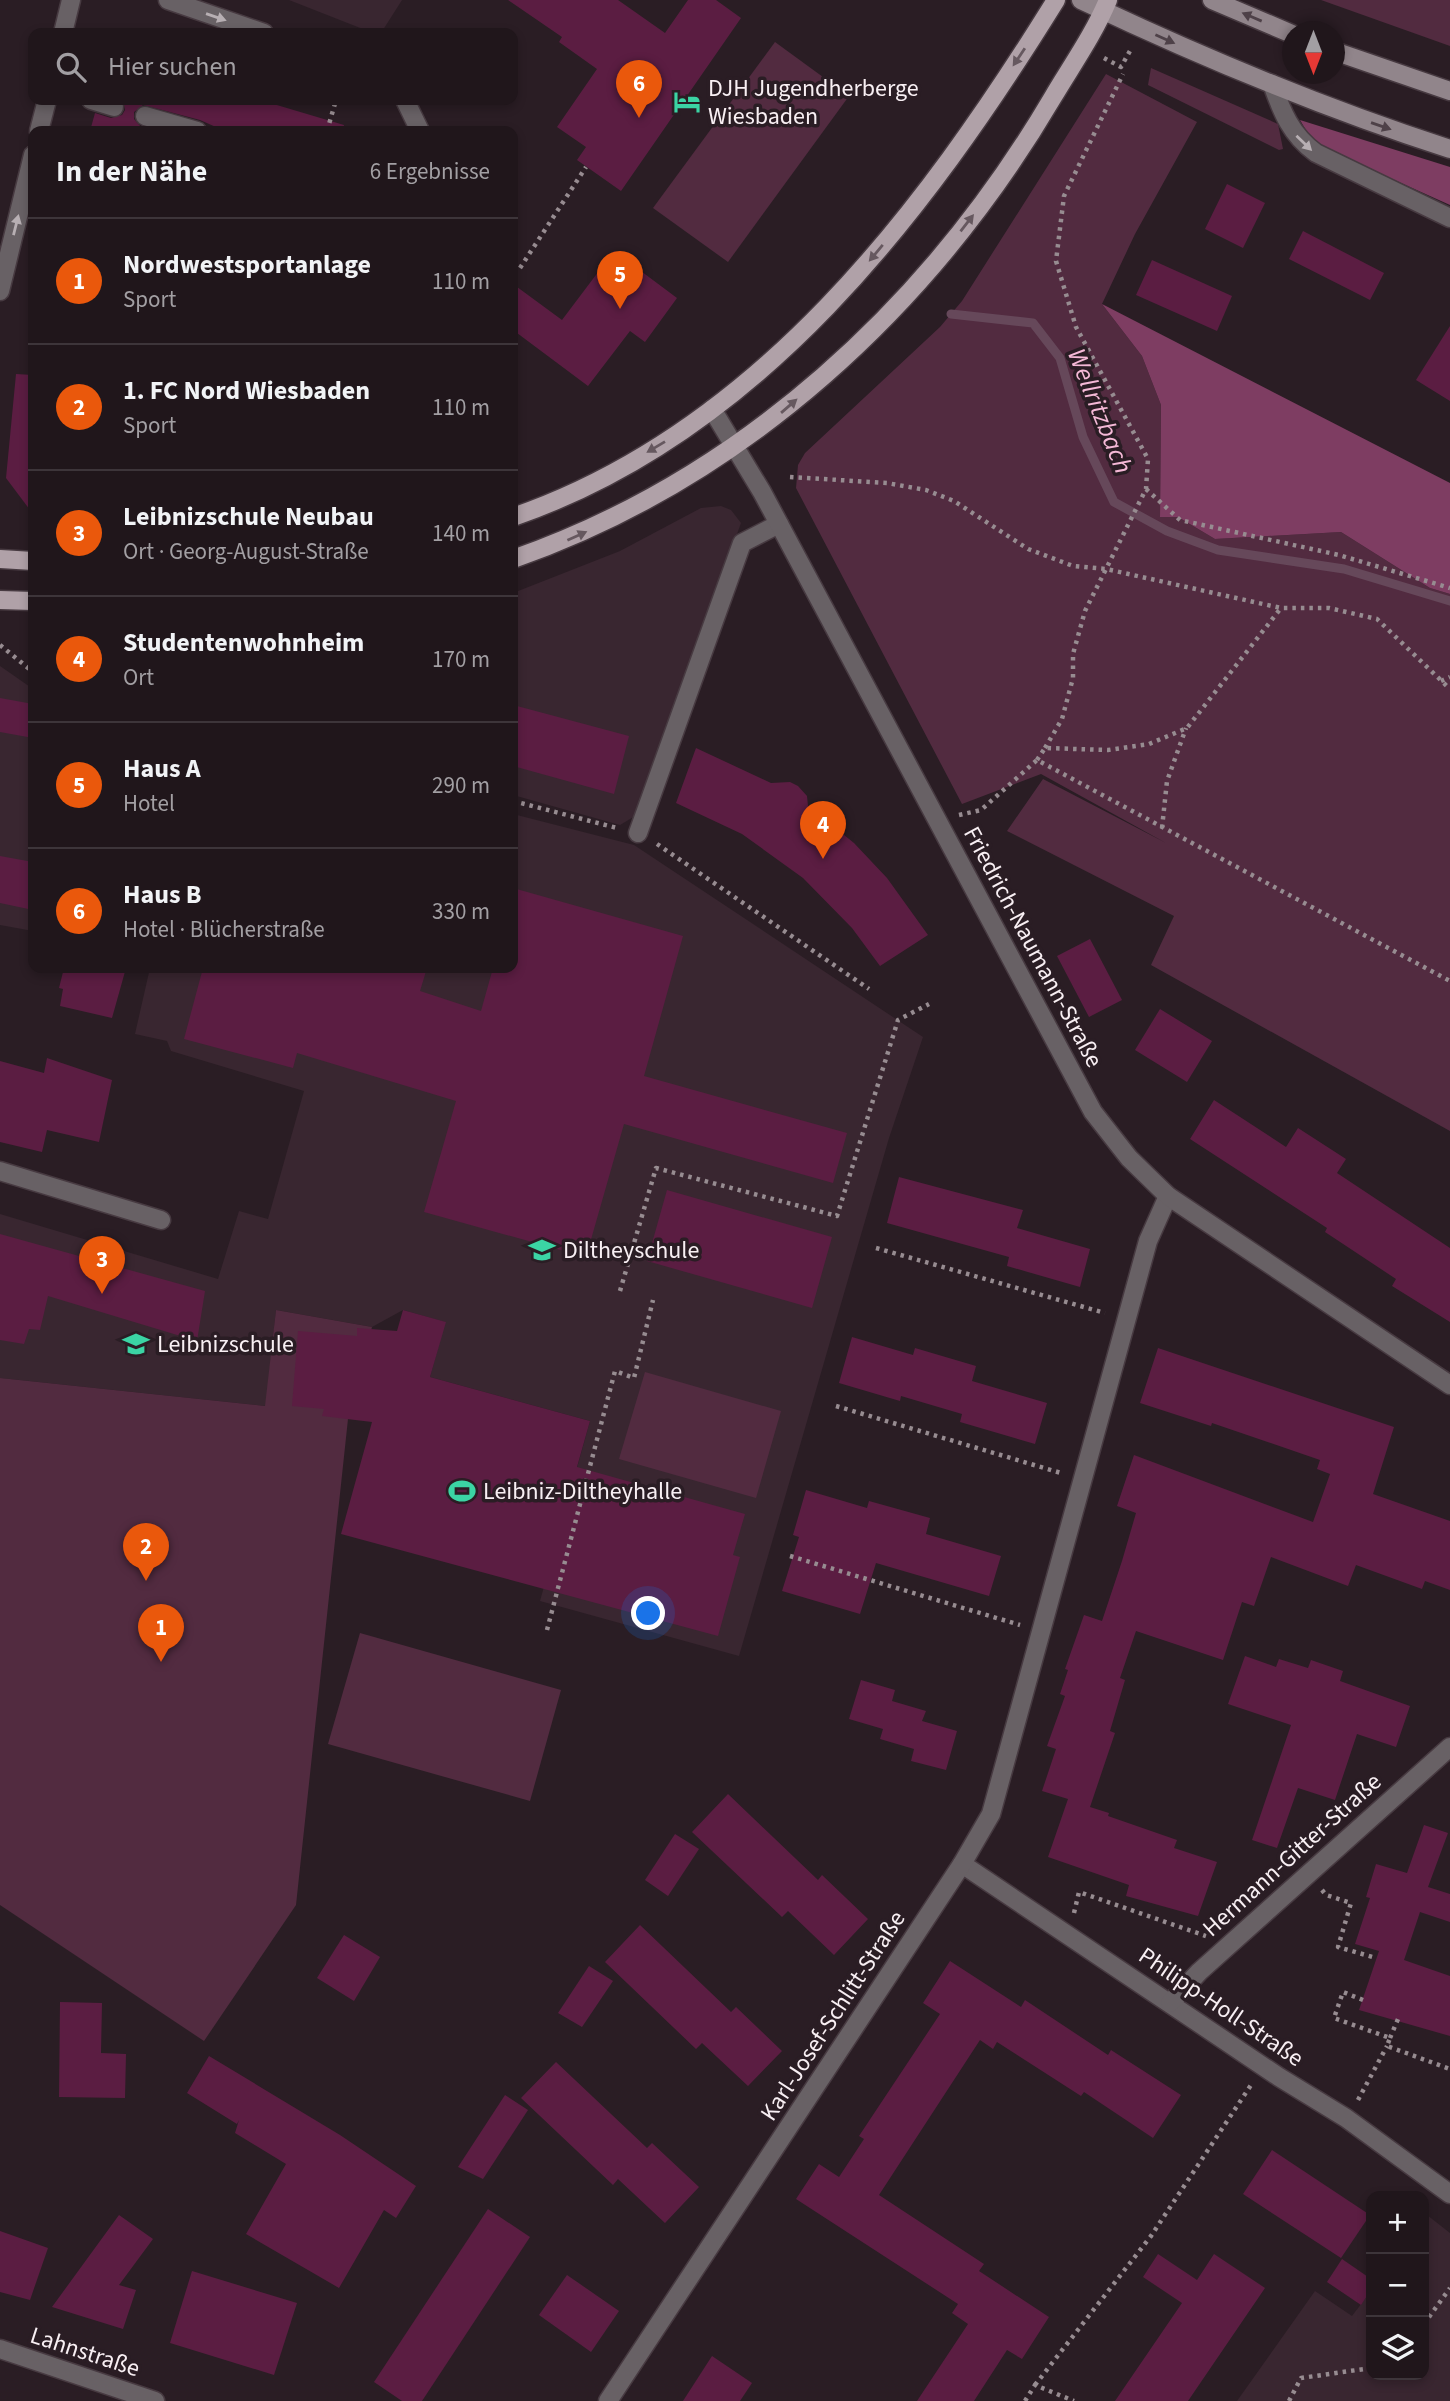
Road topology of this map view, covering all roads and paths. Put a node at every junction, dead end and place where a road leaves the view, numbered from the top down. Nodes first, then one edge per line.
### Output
1 (71, 0) edge
2 (168, 0) edge
3 (1056, 0) edge
4 (1081, 0) edge
5 (1212, 0) edge
6 (1106, 5) edge
7 (64, 28) edge
8 (249, 28) edge
9 (1282, 29) edge
10 (1133, 45) dead end
11 (1345, 54) edge
12 (1103, 58) dead end
13 (1124, 74) dead end
14 (1272, 84) junction
15 (1450, 91) edge
16 (46, 105) edge
17 (107, 105) edge
18 (335, 105) edge
19 (407, 105) edge
20 (114, 107) dead end
21 (145, 116) dead end
22 (40, 126) edge
23 (180, 126) edge
24 (328, 126) edge
25 (418, 126) edge
26 (1450, 149) edge
27 (586, 167) dead end
28 (28, 176) edge
29 (1450, 218) edge
30 (520, 268) dead end
31 (0, 291) edge
32 (712, 409) junction
33 (735, 447) junction
34 (790, 477) dead end
35 (1146, 489) junction
36 (518, 515) edge
37 (779, 524) junction
38 (518, 557) edge
39 (0, 559) edge
40 (28, 561) edge
41 (1106, 569) junction
42 (1450, 588) edge
43 (0, 600) edge
44 (28, 601) edge
45 (1281, 608) junction
46 (0, 645) edge
47 (28, 668) edge
48 (1450, 677) edge
49 (1441, 681) junction
50 (1450, 689) edge
51 (1187, 728) junction
52 (1045, 748) junction
53 (1037, 760) junction
54 (518, 802) edge
55 (938, 820) junction
56 (1162, 829) junction
57 (638, 833) junction
58 (1450, 981) edge
59 (869, 989) dead end
60 (929, 1004) dead end
61 (0, 1171) edge
62 (1168, 1196) junction
63 (161, 1220) dead end
64 (876, 1248) dead end
65 (620, 1291) dead end
66 (653, 1300) dead end
67 (1126, 1319) junction
68 (1450, 1385) edge
69 (835, 1406) dead end
70 (1082, 1479) junction
71 (790, 1556) dead end
72 (547, 1630) dead end
73 (1041, 1632) junction
74 (1450, 1746) edge
75 (962, 1864) junction
76 (1326, 1895) dead end
77 (1068, 1935) junction
78 (1230, 1944) junction
79 (1376, 1958) dead end
80 (1363, 2000) dead end
81 (1170, 2003) junction
82 (1398, 2019) dead end
83 (1390, 2038) junction
84 (1387, 2046) junction
85 (1264, 2066) junction
86 (1450, 2069) edge
87 (1374, 2073) dead end
88 (1450, 2194) edge
89 (1450, 2288) edge
90 (1429, 2317) edge
91 (0, 2349) edge
92 (1366, 2369) edge
93 (1035, 2385) junction
94 (155, 2401) edge
95 (608, 2401) edge
96 (1026, 2401) edge
97 (1074, 2401) edge
98 (1289, 2401) edge

1 - 7 street
2 -> 8 street
3 -> 32 main road
4 - 6 main road
9 -> 5 main road
6 -> 14 main road
33 -> 6 main road
10 - 12 path
11 - 15 main road
13 - 35 path
14 -> 26 main road
14 -> 29 street
16 - 22 street
17 - 20 street
18 - 24 path
19 - 25 street
21 - 23 street
27 - 30 path
31 -> 28 street
32 - 33 street, Friedrich-Naumann-Straße
32 -> 36 main road
33 - 37 street, Friedrich-Naumann-Straße
38 -> 33 main road
34 - 41 path
35 - 41 path
35 - 42 path
37 - 55 street, Friedrich-Naumann-Straße
37 - 57 street
39 - 40 main road
41 - 45 path
41 - 52 path
43 - 44 main road
45 - 49 path
45 - 51 path
46 - 47 path
48 - 49 path
49 - 50 path
51 - 52 path
51 - 56 path
52 - 53 path
53 - 55 path
53 - 56 path
54 - 57 path
55 - 62 street, Friedrich-Naumann-Straße
56 - 58 path
57 - 59 path
60 - 65 path
61 - 63 street
62 - 67 street, Karl-Josef-Schlitt-Straße
62 - 68 street, Friedrich-Naumann-Straße
64 - 67 path
66 - 72 path
67 - 70 street, Karl-Josef-Schlitt-Straße
69 - 70 path
70 - 73 street, Karl-Josef-Schlitt-Straße
71 - 73 path
73 - 75 street, Karl-Josef-Schlitt-Straße
74 - 78 street, Hermann-Gitter-Straße
75 - 77 street, Philipp-Holl-Straße
75 - 95 street, Karl-Josef-Schlitt-Straße
76 - 79 path
77 - 78 path
77 - 81 street, Philipp-Holl-Straße
78 - 81 street, Hermann-Gitter-Straße
80 - 83 path
81 - 85 street, Philipp-Holl-Straße
82 - 83 path
83 - 84 path
84 - 86 path
84 - 87 path
85 - 88 street, Philipp-Holl-Straße
85 - 93 path
89 - 90 path
91 - 94 street, Lahnstraße
92 - 98 path
93 - 96 path
93 - 97 path

